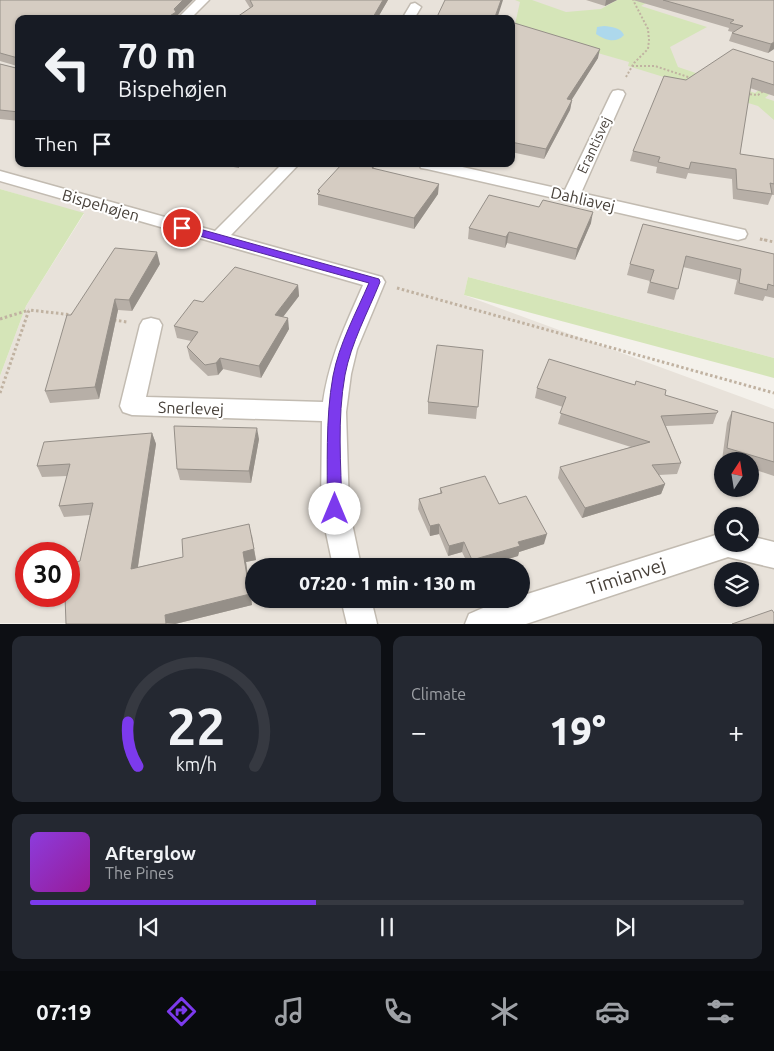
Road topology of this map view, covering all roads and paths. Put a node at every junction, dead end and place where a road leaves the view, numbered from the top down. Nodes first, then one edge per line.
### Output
1 (203, 0) edge
2 (633, 0) edge
3 (415, 7) dead end
4 (187, 15) edge
5 (410, 15) edge
6 (632, 66) junction
7 (700, 81) edge
8 (766, 90) edge
9 (743, 93) edge
10 (618, 94) joint
11 (287, 167) edge
12 (440, 167) edge
13 (0, 176) edge
14 (571, 196) junction
15 (738, 234) dead end
16 (218, 238) junction
17 (375, 282) junction
18 (29, 310) junction
19 (76, 316) edge
20 (0, 319) edge
21 (113, 320) edge
22 (151, 325) joint
23 (0, 393) edge
24 (774, 393) edge
25 (334, 412) junction
26 (774, 555) edge
27 (345, 558) edge
28 (358, 608) edge
29 (362, 624) edge
30 (480, 624) edge

1 - 4 street
2 - 6 path
3 - 5 street
6 - 7 path
6 - 10 path
8 - 9 path
10 - 14 street, Erantisvej
11 - 16 street
12 - 14 street, Dahliavej
13 - 16 street, Bispehøjen
14 - 15 street, Dahliavej
16 - 17 street, Bispehøjen
17 - 24 path
17 - 25 street
18 - 19 path
18 - 20 path
18 - 23 path
21 - 22 path
22 - 25 street, Snerlevej
25 - 27 street
26 - 30 street, Timianvej
28 - 29 street

